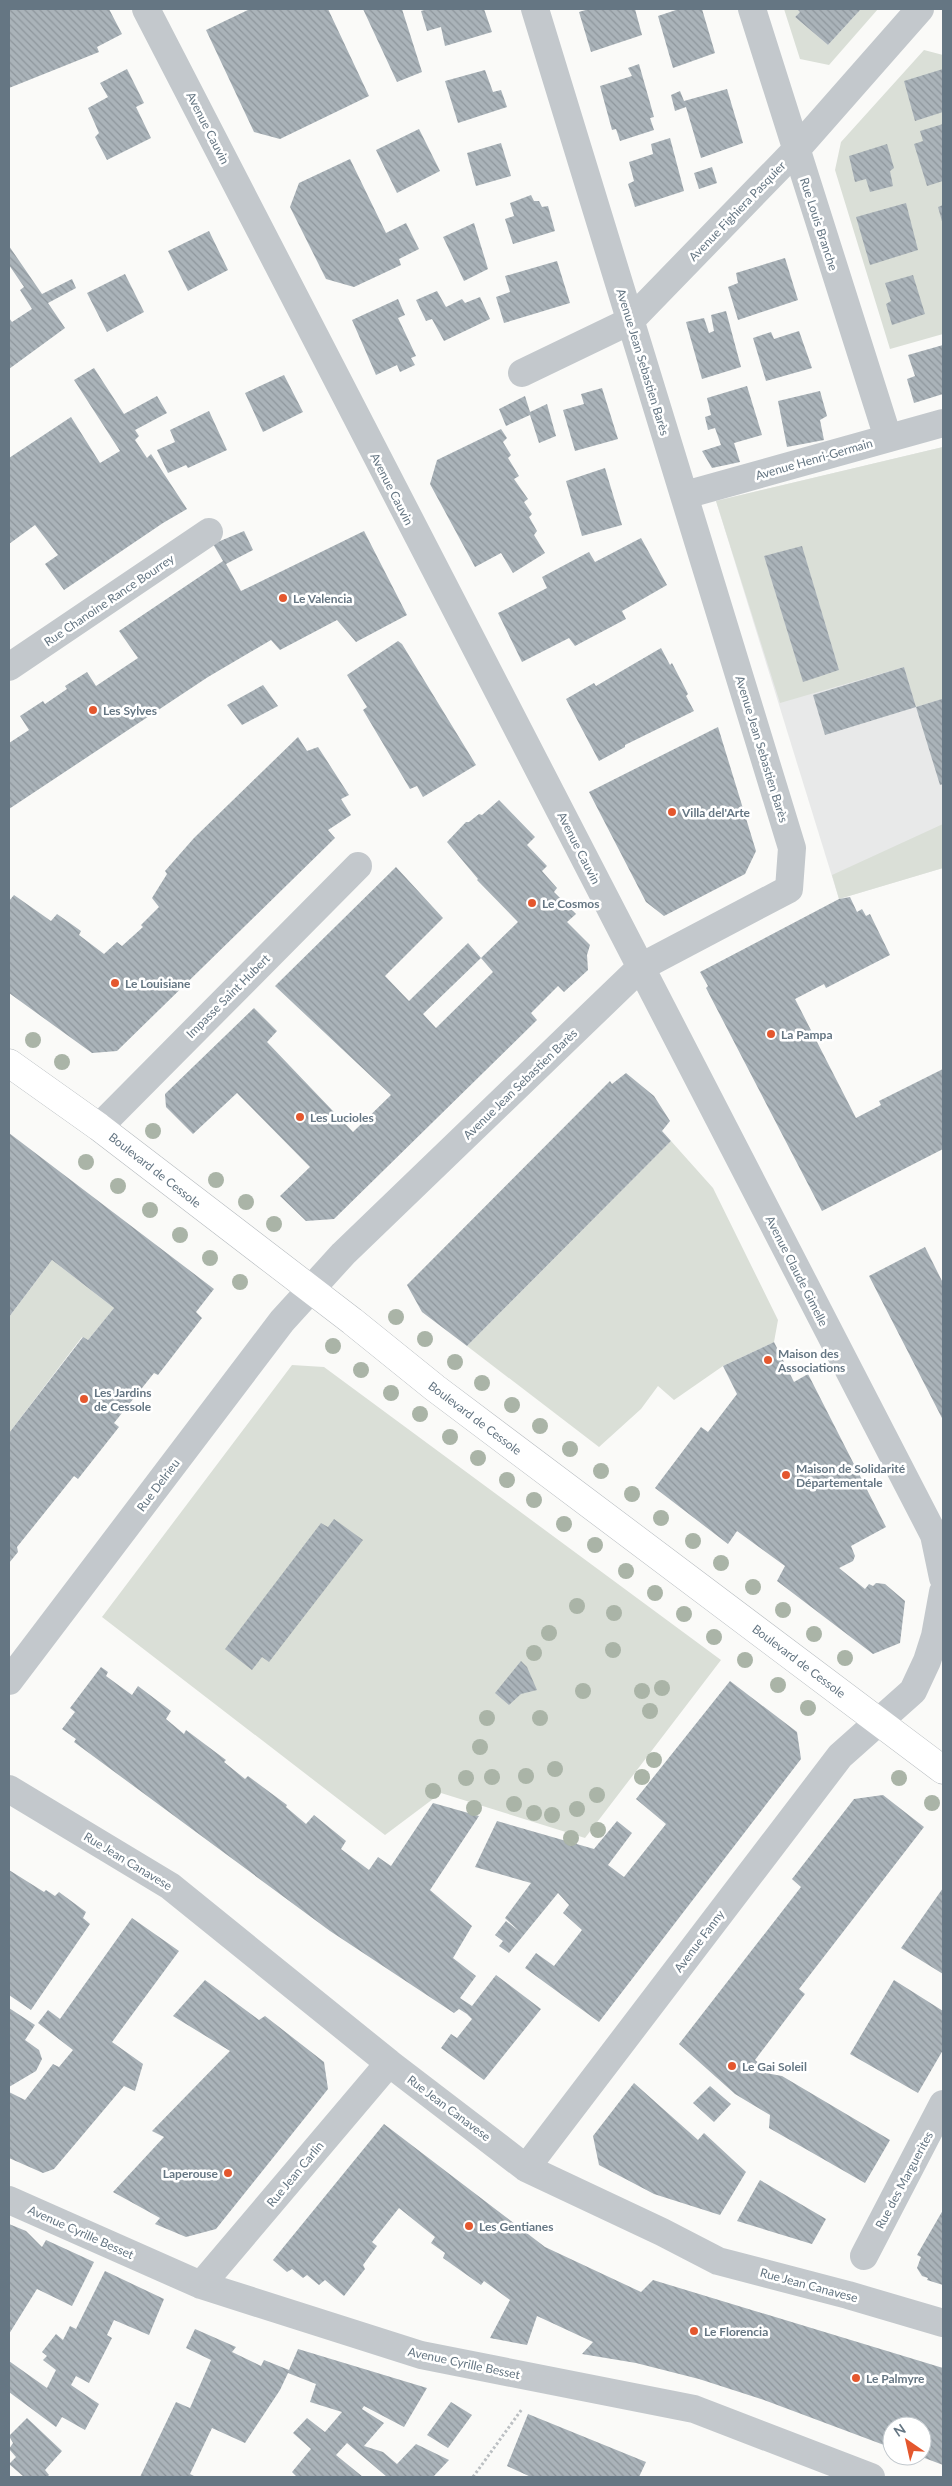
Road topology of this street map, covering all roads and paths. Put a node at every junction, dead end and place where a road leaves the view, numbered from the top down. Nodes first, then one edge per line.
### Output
1 (146, 9) edge
2 (536, 9) edge
3 (752, 9) edge
4 (920, 9) edge
5 (795, 151) junction
6 (630, 320) junction
7 (522, 373) dead end
8 (943, 423) edge
9 (888, 438) junction
10 (685, 495) junction
11 (209, 532) dead end
12 (9, 667) edge
13 (358, 866) dead end
14 (641, 968) junction
15 (9, 1063) edge
16 (99, 1127) junction
17 (309, 1290) junction
18 (943, 1578) edge
19 (943, 1592) edge
20 (9, 1681) edge
21 (878, 1721) junction
22 (943, 1770) edge
23 (9, 1789) edge
24 (389, 2063) junction
25 (943, 2104) edge
26 (526, 2168) junction
27 (9, 2200) edge
28 (864, 2256) dead end
29 (201, 2285) junction
30 (943, 2323) edge
31 (534, 2378) junction
32 (473, 2477) edge
33 (871, 2477) edge

1 - 14 street, Avenue Cauvin
2 - 6 street, Avenue Jean Sebastien Barès
3 - 5 street, Rue Louis Branche
4 - 5 street, Avenue Fighiera Pasquier
5 - 6 street, Avenue Fighiera Pasquier
5 - 9 street, Rue Louis Branche
6 - 7 street, Avenue Fighiera Pasquier
6 - 10 street, Avenue Jean Sebastien Barès
8 - 9 street, Avenue Henri-Germain
9 - 10 street, Avenue Henri-Germain
10 - 14 street, Avenue Jean Sebastien Barès
11 - 12 street, Rue Chanoine Rance Bourrey
13 - 16 street, Impasse Saint Hubert
14 - 17 street, Avenue Jean Sebastien Barès
14 - 18 street, Avenue Claude Gimelle
15 - 16 main road, Boulevard de Cessole
16 - 17 main road, Boulevard de Cessole
17 - 20 street, Rue Delrieu
17 - 21 main road, Boulevard de Cessole
19 - 21 street
21 - 22 main road, Boulevard de Cessole
21 - 26 street, Avenue Fanny
23 - 24 street, Rue Jean Canavese
24 - 26 street, Rue Jean Canavese
24 - 29 street, Rue Jean Carlin
25 - 28 street, Rue des Marguerites
26 - 30 street, Rue Jean Canavese
27 - 29 street, Avenue Cyrille Besset
29 - 31 street, Avenue Cyrille Besset
31 - 32 path
31 - 33 street, Avenue Cyrille Besset

